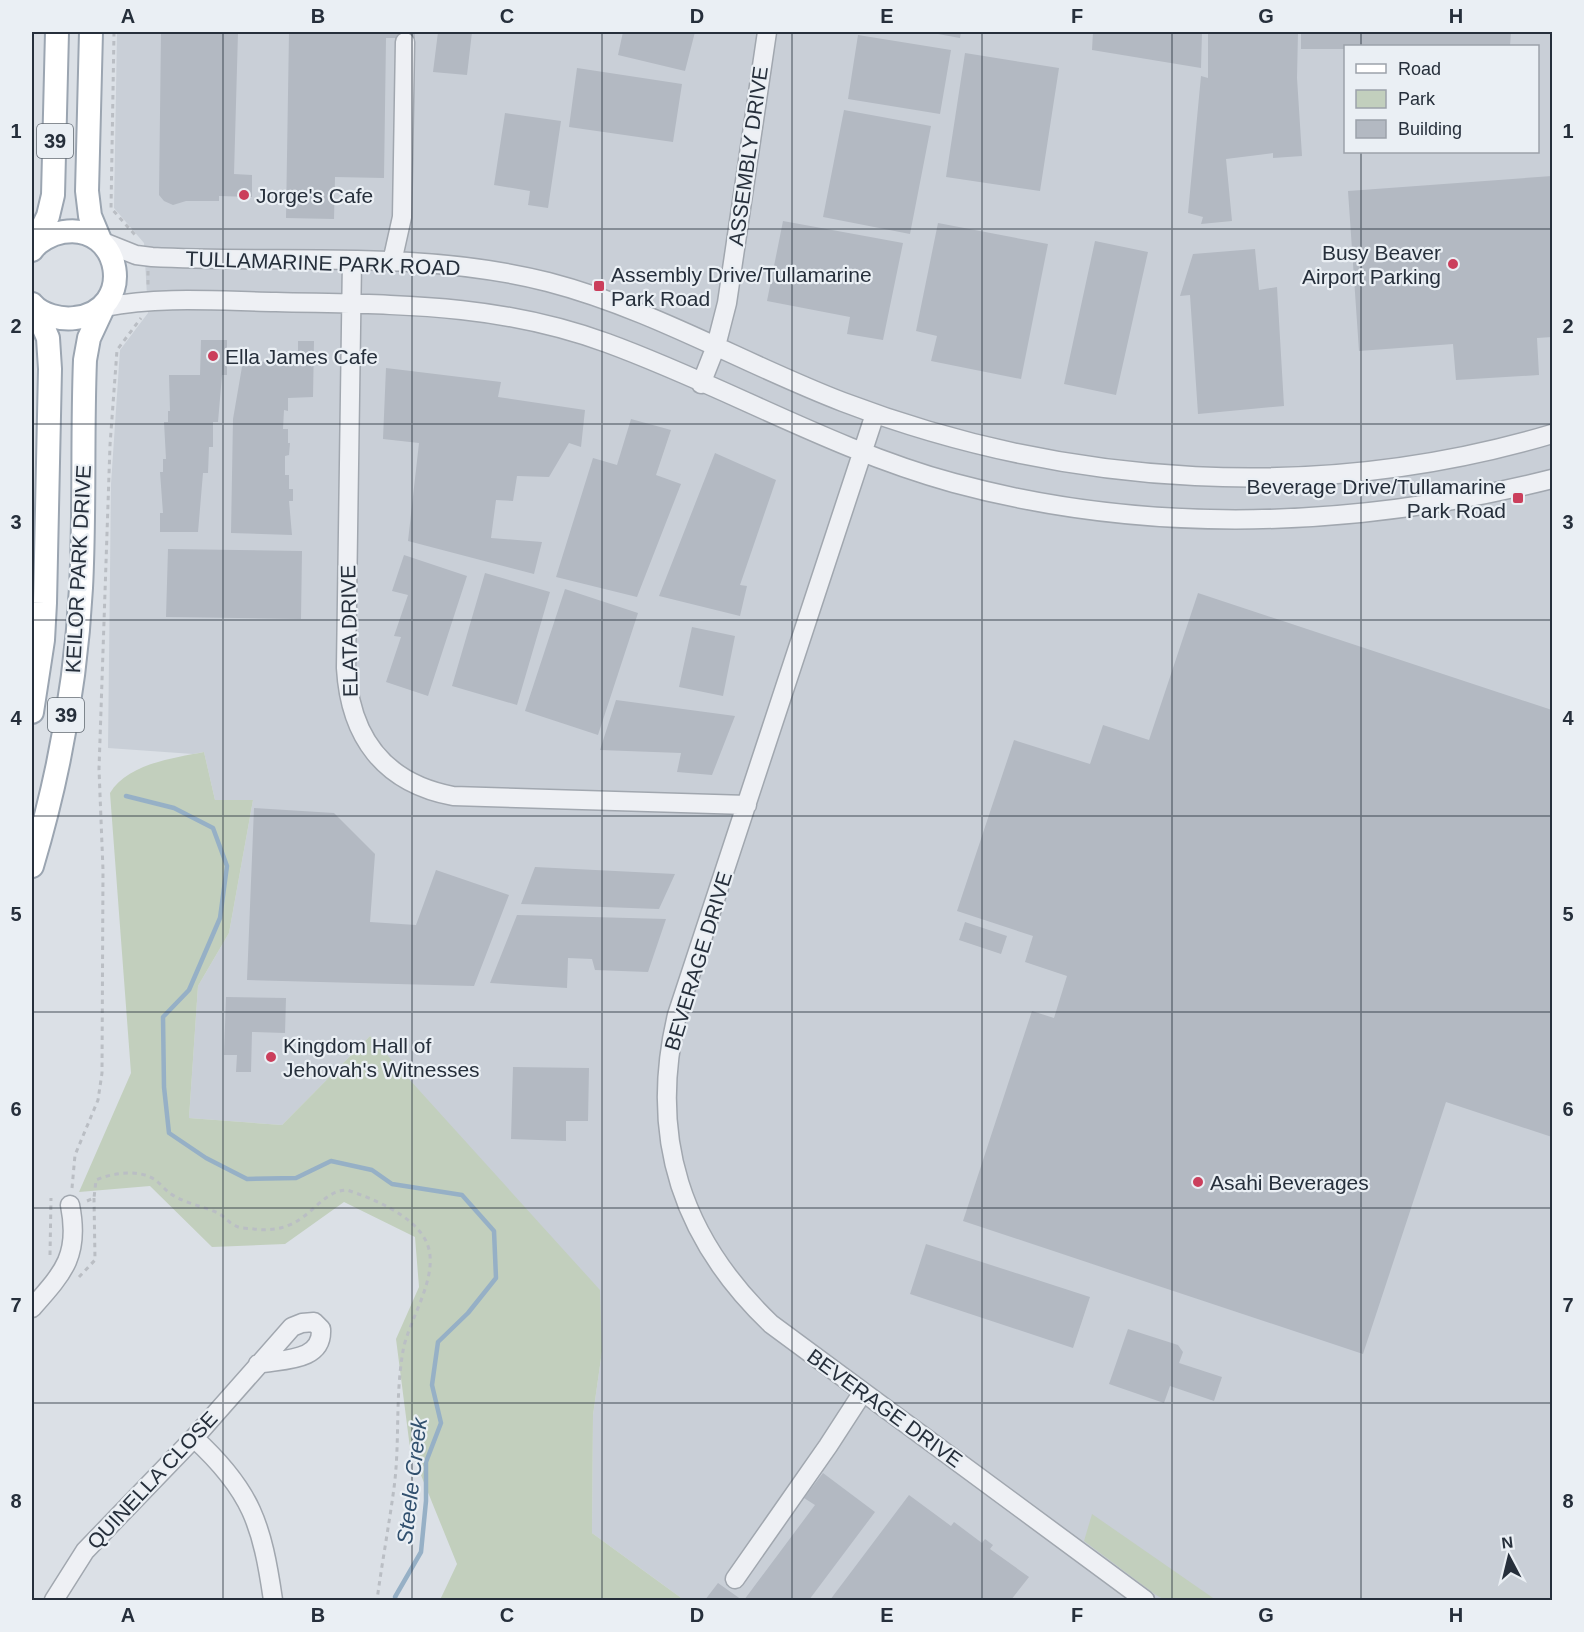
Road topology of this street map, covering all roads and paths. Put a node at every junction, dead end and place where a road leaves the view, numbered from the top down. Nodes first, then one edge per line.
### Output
1 (57, 32) edge
2 (90, 32) edge
3 (114, 32) edge
4 (767, 32) edge
5 (405, 42) dead end
6 (100, 241) junction
7 (32, 249) edge
8 (147, 257) junction
9 (352, 260) junction
10 (392, 262) junction
11 (150, 300) junction
12 (352, 303) junction
13 (33, 305) edge
14 (104, 307) junction
15 (716, 346) junction
16 (701, 384) junction
17 (875, 414) junction
18 (1552, 434) edge
19 (863, 452) junction
20 (1552, 478) edge
21 (32, 712) edge
22 (747, 805) junction
23 (32, 866) edge
24 (51, 1198) dead end
25 (70, 1205) junction
26 (50, 1262) dead end
27 (32, 1308) edge
28 (258, 1364) dead end
29 (863, 1392) junction
30 (194, 1438) junction
31 (735, 1579) dead end
32 (54, 1600) edge
33 (273, 1600) edge
34 (377, 1600) edge
35 (1145, 1600) edge

1 - 7 main road, 39
2 - 6 main road, 39
3 - 8 path
4 - 15 street, ASSEMBLY DRIVE
5 - 10 street
6 - 7 main road, 39
6 - 8 street, TULLAMARINE PARK ROAD
6 - 14 main road, 39
8 - 9 street, TULLAMARINE PARK ROAD
8 - 11 path
9 - 10 street, TULLAMARINE PARK ROAD
9 - 12 street, ELATA DRIVE
10 - 15 street, TULLAMARINE PARK ROAD
11 - 12 street, TULLAMARINE PARK ROAD
11 - 14 street, TULLAMARINE PARK ROAD
11 - 25 path
12 - 16 street, TULLAMARINE PARK ROAD
12 - 22 street, ELATA DRIVE
13 - 14 main road, 39
13 - 21 main road, KEILOR PARK DRIVE / 39
14 - 23 main road, KEILOR PARK DRIVE / 39
15 - 16 street, ASSEMBLY DRIVE
15 - 17 street, TULLAMARINE PARK ROAD
16 - 19 street, TULLAMARINE PARK ROAD
17 - 18 street, TULLAMARINE PARK ROAD
17 - 19 street, BEVERAGE DRIVE
19 - 20 street, TULLAMARINE PARK ROAD
19 - 22 street, BEVERAGE DRIVE
22 - 29 street, BEVERAGE DRIVE
24 - 26 path
25 - 27 street
25 - 34 path
28 - 30 street, QUINELLA CLOSE
29 - 31 street
29 - 35 street, BEVERAGE DRIVE
30 - 32 street, QUINELLA CLOSE
30 - 33 street

